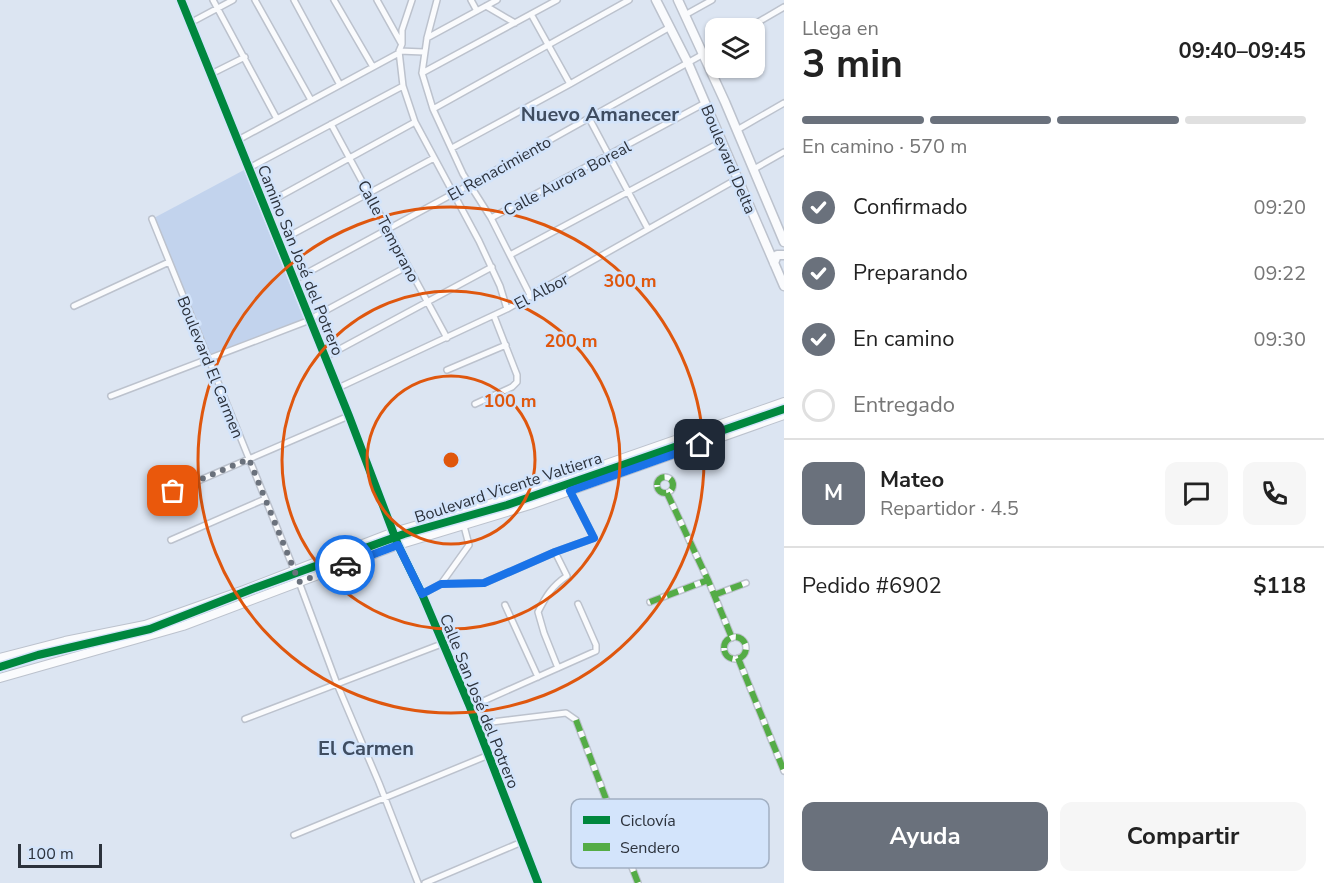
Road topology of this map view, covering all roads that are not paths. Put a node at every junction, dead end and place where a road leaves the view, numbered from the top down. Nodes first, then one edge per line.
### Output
1 (181, 0) edge
2 (213, 0) edge
3 (233, 0) edge
4 (255, 0) edge
5 (294, 0) edge
6 (334, 0) edge
7 (377, 0) edge
8 (412, 0) edge
9 (437, 0) edge
10 (471, 0) edge
11 (496, 0) edge
12 (557, 0) edge
13 (629, 0) edge
14 (656, 0) edge
15 (678, 0) edge
16 (712, 0) edge
17 (486, 6) junction
18 (218, 8) junction
19 (784, 8) edge
20 (477, 11) junction
21 (531, 14) junction
22 (685, 15) junction
23 (765, 19) edge
24 (190, 23) junction
25 (515, 23) junction
26 (670, 27) junction
27 (427, 38) junction
28 (402, 44) junction
29 (549, 45) junction
30 (399, 52) junction
31 (424, 52) junction
32 (704, 54) junction
33 (245, 57) junction
34 (688, 63) junction
35 (373, 67) junction
36 (422, 73) junction
37 (211, 74) junction
38 (570, 84) junction
39 (340, 85) junction
40 (403, 86) junction
41 (311, 100) junction
42 (705, 103) junction
43 (784, 103) edge
44 (434, 109) junction
45 (589, 118) junction
46 (277, 119) junction
47 (416, 122) junction
48 (331, 124) junction
49 (737, 130) junction
50 (238, 140) junction
51 (721, 142) junction
52 (452, 148) junction
53 (784, 152) edge
54 (608, 155) junction
55 (350, 158) junction
56 (434, 158) junction
57 (249, 168) junction
58 (754, 169) junction
59 (737, 179) junction
60 (469, 185) junction
61 (628, 192) junction
62 (369, 193) junction
63 (454, 193) junction
64 (264, 205) junction
65 (770, 207) junction
66 (754, 217) junction
67 (491, 218) junction
68 (152, 219) dead end
69 (388, 229) junction
70 (648, 229) junction
71 (278, 242) junction
72 (784, 242) edge
73 (510, 255) junction
74 (784, 255) edge
75 (169, 262) junction
76 (774, 263) junction
77 (408, 266) junction
78 (492, 267) junction
79 (294, 280) junction
80 (784, 286) edge
81 (531, 297) junction
82 (428, 302) junction
83 (74, 306) dead end
84 (507, 309) junction
85 (494, 316) junction
86 (308, 321) junction
87 (447, 338) junction
88 (506, 345) junction
89 (326, 357) junction
90 (207, 359) junction
91 (447, 370) dead end
92 (338, 388) junction
93 (111, 396) dead end
94 (784, 402) edge
95 (476, 404) dead end
96 (784, 415) edge
97 (344, 418) dead end
98 (249, 459) junction
99 (570, 491) junction
100 (667, 493) dead end
101 (154, 500) dead end
102 (265, 500) junction
103 (464, 526) junction
104 (394, 532) junction
105 (171, 540) dead end
106 (398, 545) junction
107 (555, 552) junction
108 (294, 571) junction
109 (708, 580) junction
110 (299, 582) junction
111 (746, 583) dead end
112 (441, 584) junction
113 (422, 594) junction
114 (714, 595) junction
115 (650, 602) dead end
116 (578, 604) dead end
117 (505, 605) dead end
118 (732, 638) junction
119 (439, 645) dead end
120 (0, 658) edge
121 (738, 658) junction
122 (558, 668) junction
123 (538, 677) junction
124 (0, 678) edge
125 (337, 684) junction
126 (470, 707) junction
127 (245, 719) dead end
128 (492, 722) dead end
129 (484, 757) dead end
130 (784, 771) edge
131 (385, 798) junction
132 (606, 799) edge
133 (294, 835) dead end
134 (522, 842) junction
135 (632, 868) edge
136 (418, 883) edge
137 (425, 883) edge
138 (538, 883) edge
139 (638, 883) edge

1 - 24 street, Camino San José del Potrero
2 - 18 street
3 - 18 street
4 - 41 street
5 - 39 street
6 - 35 street
7 - 28 street
8 - 28 street
9 - 27 street
10 - 20 street
11 - 17 street
12 - 21 street
13 - 29 street
14 - 26 main road, Boulevard Delta
15 - 22 main road, Boulevard Delta
16 - 22 street
17 - 20 street
17 - 25 street
18 - 24 street
18 - 33 street
19 - 23 street
20 - 27 street
21 - 25 street
21 - 29 street
22 - 32 main road, Boulevard Delta
24 - 37 street, Camino San José del Potrero
25 - 36 street
26 - 34 main road, Boulevard Delta
26 - 38 street
27 - 31 street
28 - 30 street
29 - 38 street
29 - 44 street
30 - 31 street
30 - 35 street
30 - 40 street
31 - 36 street
32 - 34 street, El Renacimiento
32 - 49 main road, Boulevard Delta
33 - 37 street
33 - 46 street
34 - 42 main road, Boulevard Delta
34 - 45 street, El Renacimiento
35 - 39 street
36 - 44 street
37 - 50 street, Camino San José del Potrero
38 - 52 street
39 - 41 street
40 - 47 street
40 - 48 street
41 - 46 street
42 - 51 main road, Boulevard Delta
42 - 54 street, Calle Aurora Boreal
43 - 49 street
44 - 52 street
45 - 54 street
45 - 60 street, El Renacimiento
46 - 50 street
47 - 55 street
47 - 56 street
48 - 55 street, Calle Temprano
48 - 57 street
49 - 58 main road, Boulevard Delta
50 - 57 street, Camino San José del Potrero
51 - 59 main road, Boulevard Delta
51 - 61 street
52 - 60 street
53 - 58 street
54 - 61 street
54 - 67 street, Calle Aurora Boreal
55 - 62 street, Calle Temprano
55 - 64 street
56 - 62 street
56 - 63 street
57 - 64 street, Camino San José del Potrero
58 - 65 main road, Boulevard Delta
59 - 66 main road, Boulevard Delta
59 - 70 street, El Albor
60 - 63 street, El Renacimiento
60 - 67 street
61 - 70 street
61 - 73 street
62 - 69 street, Calle Temprano
62 - 71 street
63 - 69 street, El Renacimiento
63 - 78 street
64 - 71 street, Camino San José del Potrero
65 - 66 main road
65 - 72 main road, Boulevard Delta
66 - 76 main road, Boulevard Delta
67 - 73 street
68 - 75 street, Boulevard El Carmen
69 - 77 street, Calle Temprano
69 - 79 street, El Renacimiento
70 - 81 street, El Albor
71 - 79 street, Camino San José del Potrero
73 - 81 street
74 - 76 main road
75 - 83 street
75 - 90 street, Boulevard El Carmen
76 - 80 main road, Boulevard Delta
77 - 82 street, Calle Temprano
77 - 86 street
78 - 82 street
78 - 84 street
79 - 86 street, Camino San José del Potrero
81 - 84 street, El Albor
82 - 87 street, Calle Temprano
82 - 89 street
84 - 85 street, El Albor
85 - 87 street, El Albor
85 - 88 street
86 - 89 street, Camino San José del Potrero
86 - 90 street
87 - 92 street, El Albor
88 - 91 street
88 - 95 street
89 - 92 street, Camino San José del Potrero
90 - 93 street
90 - 98 street, Boulevard El Carmen
92 - 104 street, Camino San José del Potrero
94 - 104 main road, Boulevard Vicente Valtierra
96 - 99 main road, Boulevard Vicente Valtierra
97 - 98 street
98 - 101 street
98 - 102 street, Boulevard El Carmen
99 - 103 main road, Boulevard Vicente Valtierra
99 - 107 street
100 - 109 street
102 - 105 street
102 - 108 street, Boulevard El Carmen
103 - 106 main road, Boulevard Vicente Valtierra
103 - 112 street
104 - 106 street, Calle San José del Potrero
104 - 108 main road, Boulevard Vicente Valtierra
106 - 110 main road, Boulevard Vicente Valtierra
106 - 113 street, Calle San José del Potrero
107 - 112 street
107 - 122 street
108 - 110 street, Boulevard El Carmen
108 - 120 main road, Boulevard Vicente Valtierra
109 - 114 street
109 - 115 street
110 - 124 main road, Boulevard Vicente Valtierra
110 - 125 street, Boulevard El Carmen
111 - 114 street
112 - 113 street
113 - 126 street, Calle San José del Potrero
114 - 118 street
116 - 122 street
117 - 123 street
118 - 121 street
118 - 121 street
119 - 125 street
121 - 130 street
122 - 123 street
123 - 126 street
125 - 127 street
125 - 131 street, Boulevard El Carmen
126 - 134 street, Calle San José del Potrero
128 - 132 street
129 - 131 street
131 - 133 street
131 - 136 street, Boulevard El Carmen
134 - 137 street
134 - 138 street, Calle San José del Potrero
135 - 139 street

